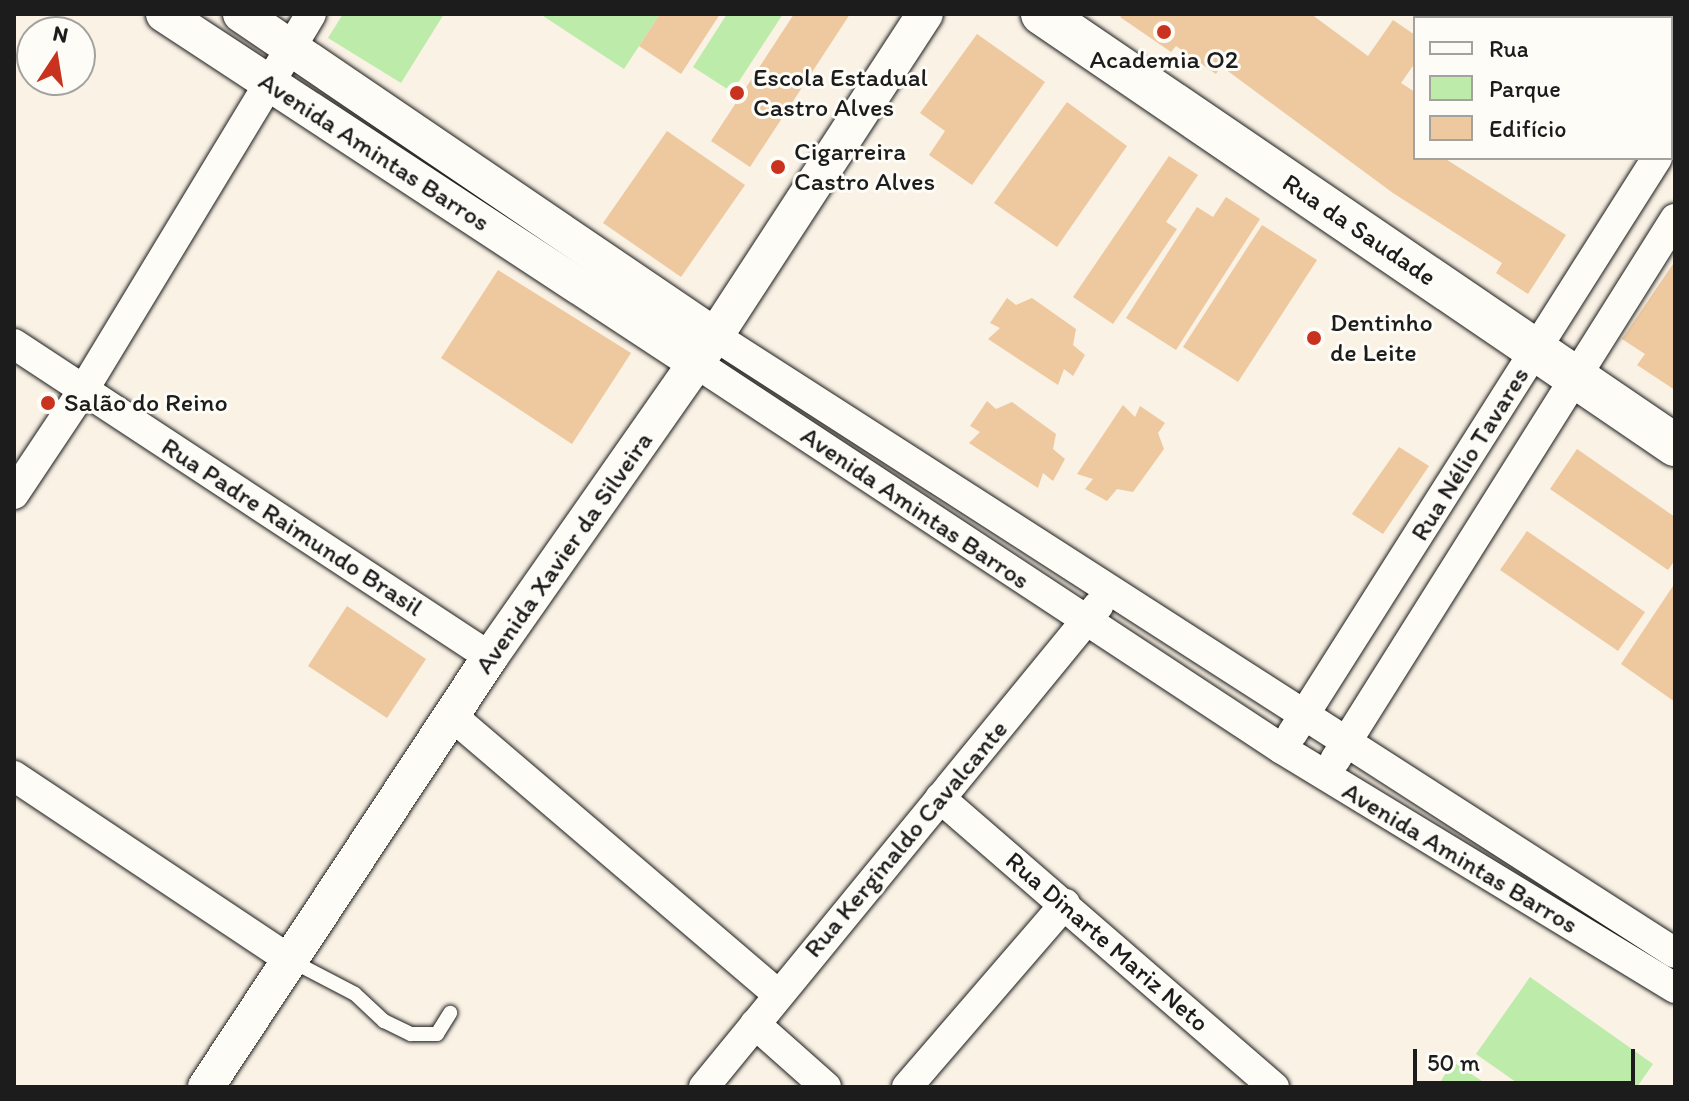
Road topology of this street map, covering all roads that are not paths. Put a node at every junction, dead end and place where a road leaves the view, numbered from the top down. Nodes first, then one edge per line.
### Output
1 (164, 14) edge
2 (241, 14) edge
3 (311, 14) edge
4 (1042, 14) edge
5 (926, 16) edge
6 (290, 47) junction
7 (268, 83) junction
8 (1656, 160) edge
9 (1675, 219) edge
10 (14, 344) edge
11 (706, 350) junction
12 (1535, 350) junction
13 (1575, 376) junction
14 (84, 389) junction
15 (1675, 445) edge
16 (14, 494) edge
17 (1109, 591) junction
18 (1087, 622) junction
19 (490, 657) junction
20 (452, 716) junction
21 (1303, 717) junction
22 (1344, 744) junction
23 (1282, 749) junction
24 (14, 776) edge
25 (1326, 776) junction
26 (940, 798) junction
27 (1595, 902) junction
28 (1065, 904) junction
29 (1577, 928) junction
30 (1675, 953) edge
31 (294, 963) junction
32 (1675, 988) edge
33 (778, 994) junction
34 (450, 1013) dead end
35 (755, 1024) junction
36 (206, 1087) edge
37 (704, 1087) edge
38 (826, 1087) edge
39 (907, 1087) edge
40 (1274, 1087) edge

1 - 7 street, Avenida Amintas Barros
2 - 6 street, Avenida Amintas Barros
3 - 6 street
4 - 12 main road, Rua da Saudade
5 - 11 street, Avenida Xavier da Silveira
6 - 7 street
6 - 11 street, Avenida Amintas Barros
7 - 11 street, Avenida Amintas Barros
7 - 14 street
8 - 12 street, Rua Nélio Tavares
9 - 13 street, Rua Nélio Tavares
10 - 14 street, Rua Padre Raimundo Brasil
11 - 17 street, Avenida Amintas Barros
11 - 18 street, Avenida Amintas Barros
11 - 19 street, Avenida Xavier da Silveira
12 - 13 main road, Rua da Saudade
12 - 21 street, Rua Nélio Tavares
13 - 15 main road, Rua da Saudade
13 - 22 street, Rua Nélio Tavares
14 - 16 street
14 - 19 street, Rua Padre Raimundo Brasil
17 - 18 street, Rua Kerginaldo Cavalcante
17 - 21 street, Avenida Amintas Barros
18 - 23 street, Avenida Amintas Barros
18 - 26 street, Rua Kerginaldo Cavalcante
19 - 20 street, Avenida Xavier da Silveira
20 - 31 street, Avenida Xavier da Silveira
20 - 33 street
21 - 22 street, Avenida Amintas Barros
21 - 23 street, Rua Nélio Tavares
22 - 25 street, Rua Nélio Tavares
22 - 27 street, Avenida Amintas Barros
23 - 25 street, Avenida Amintas Barros
24 - 31 street
25 - 29 street, Avenida Amintas Barros
26 - 28 street, Rua Dinarte Mariz Neto
26 - 33 street, Rua Kerginaldo Cavalcante
27 - 29 street
27 - 30 street, Avenida Amintas Barros
28 - 39 street
28 - 40 street, Rua Dinarte Mariz Neto
29 - 32 street, Avenida Amintas Barros
31 - 34 lane
31 - 36 street, Avenida Xavier da Silveira
33 - 35 street, Rua Kerginaldo Cavalcante
35 - 37 street, Rua Kerginaldo Cavalcante
35 - 38 street

